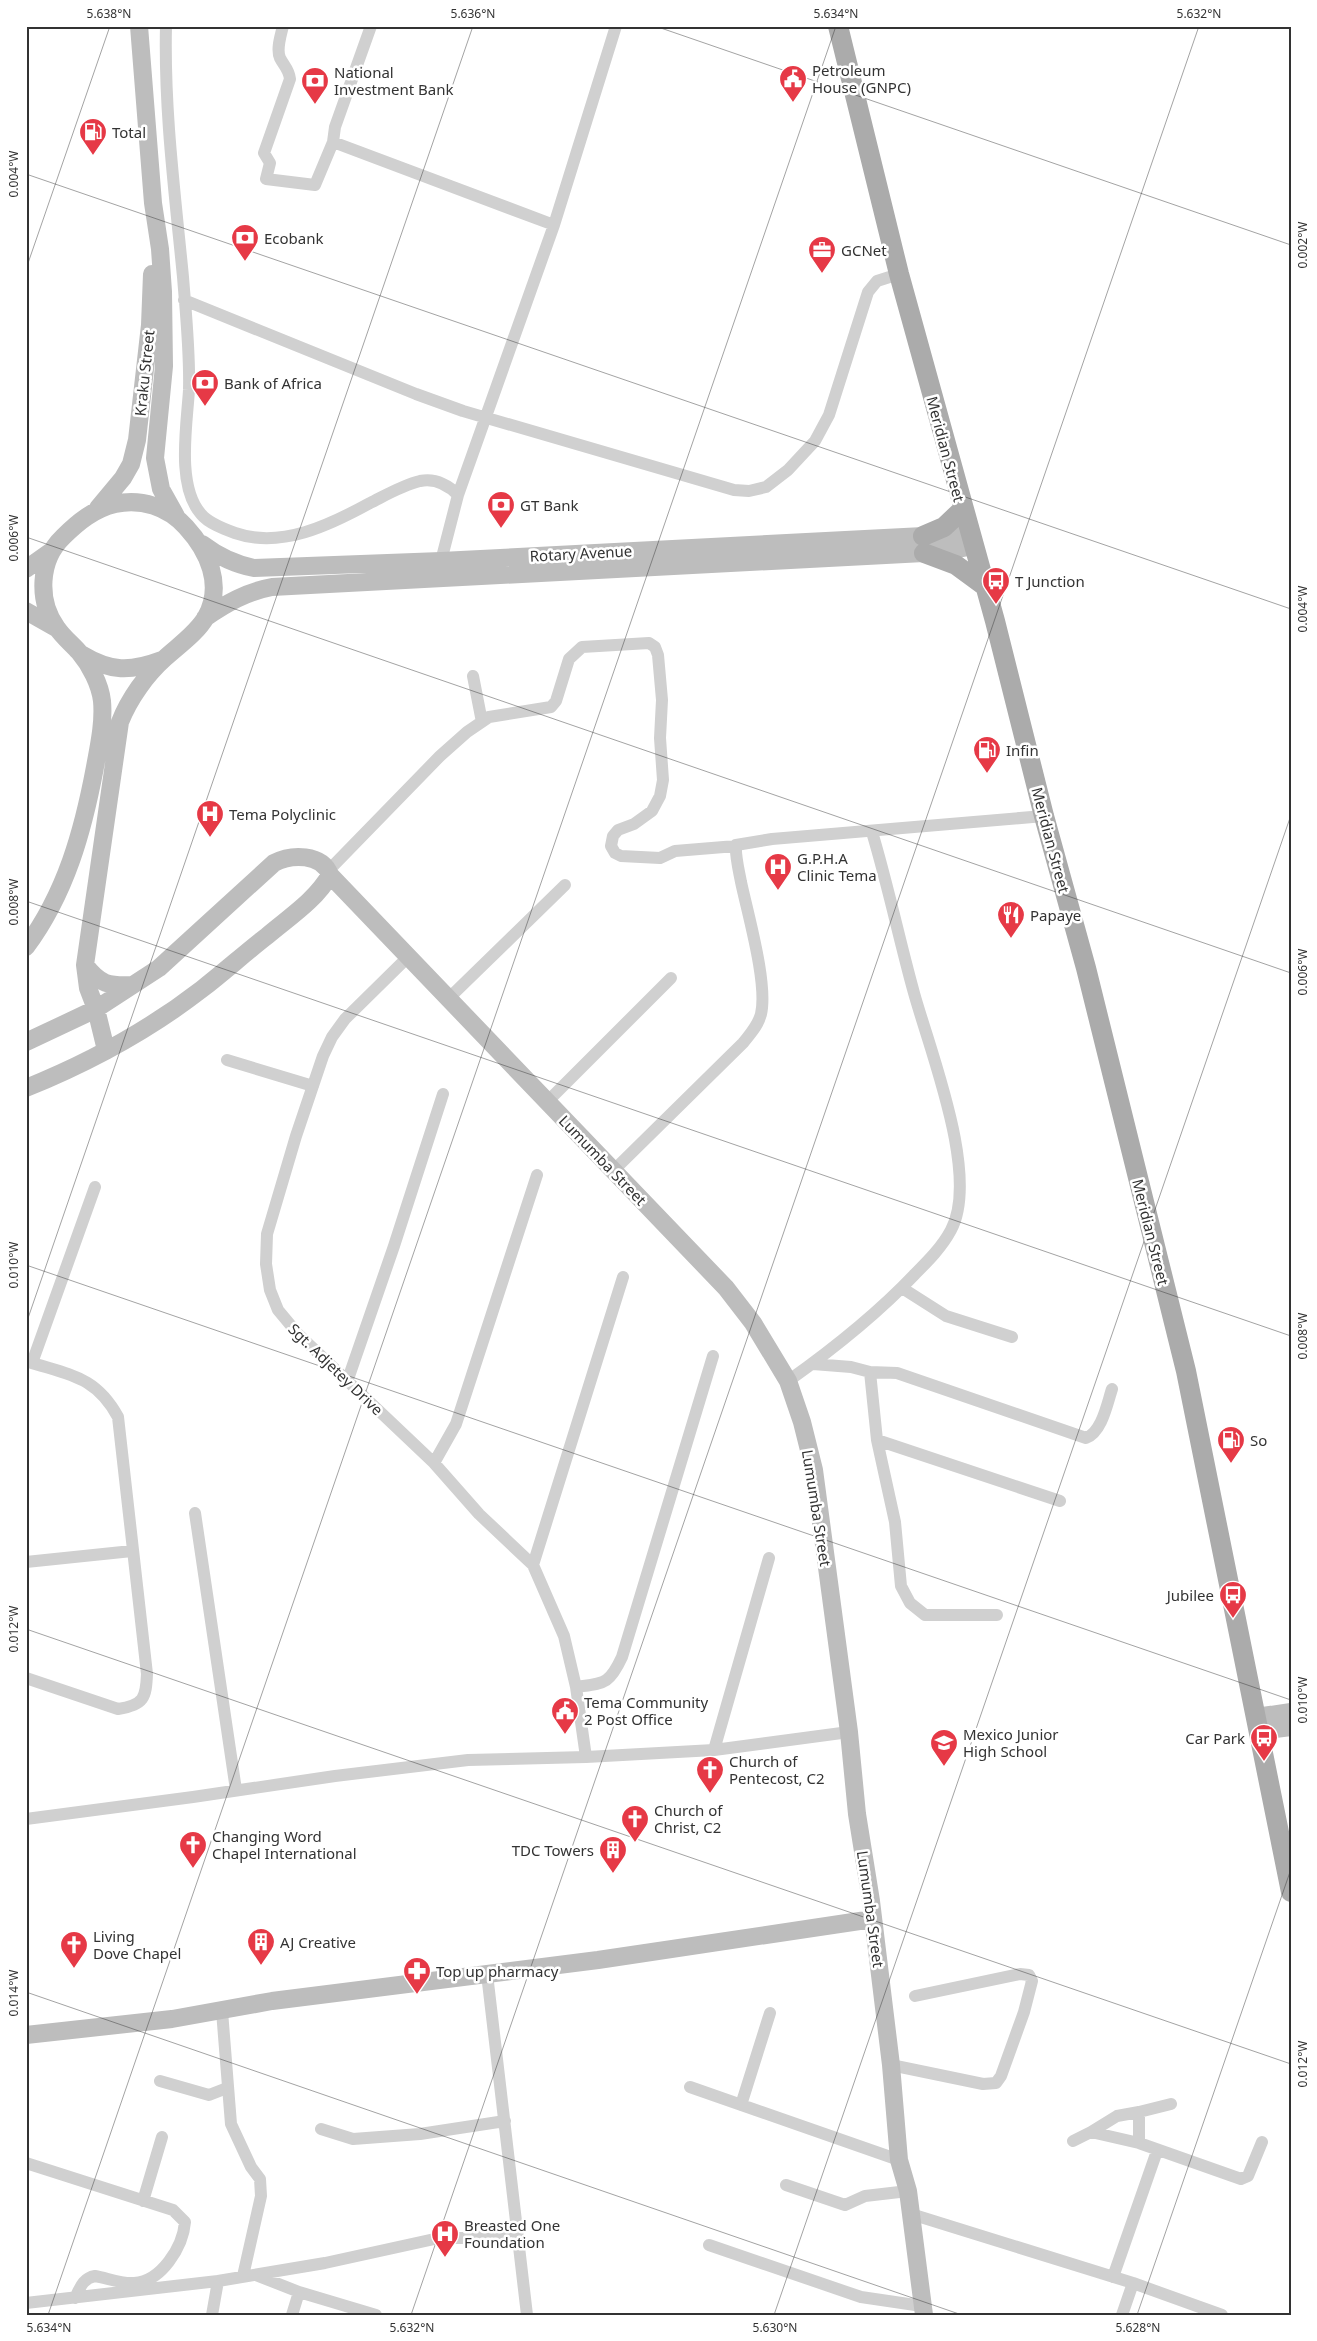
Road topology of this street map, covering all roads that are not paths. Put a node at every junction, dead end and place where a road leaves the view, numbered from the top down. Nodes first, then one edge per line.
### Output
1 (139, 26) edge
2 (166, 26) edge
3 (282, 26) edge
4 (371, 26) edge
5 (616, 26) edge
6 (834, 28) edge
7 (333, 142) junction
8 (155, 224) junction
9 (554, 225) junction
10 (899, 274) junction
11 (184, 300) junction
12 (487, 418) junction
13 (458, 495) junction
14 (97, 509) junction
15 (963, 509) junction
16 (176, 516) junction
17 (972, 541) junction
18 (200, 542) junction
19 (924, 544) junction
20 (50, 552) junction
21 (556, 554) junction
22 (441, 561) junction
23 (26, 569) edge
24 (556, 572) junction
25 (986, 587) junction
26 (26, 611) edge
27 (206, 618) junction
28 (56, 628) junction
29 (81, 654) junction
30 (163, 660) junction
31 (473, 676) dead end
32 (482, 722) junction
33 (1044, 816) junction
34 (872, 832) junction
35 (736, 846) junction
36 (329, 873) junction
37 (565, 885) dead end
38 (26, 947) edge
39 (408, 957) junction
40 (85, 965) junction
41 (671, 978) dead end
42 (133, 985) junction
43 (448, 999) junction
44 (96, 1009) junction
45 (26, 1042) edge
46 (106, 1050) junction
47 (227, 1060) dead end
48 (313, 1086) junction
49 (26, 1088) edge
50 (442, 1094) dead end
51 (547, 1102) junction
52 (613, 1171) junction
53 (537, 1175) dead end
54 (94, 1186) dead end
55 (623, 1277) dead end
56 (902, 1288) junction
57 (1012, 1337) dead end
58 (713, 1356) dead end
59 (29, 1362) edge
60 (813, 1364) junction
61 (870, 1372) junction
62 (788, 1381) junction
63 (346, 1382) junction
64 (1112, 1389) dead end
65 (877, 1440) junction
66 (434, 1463) junction
67 (1060, 1501) dead end
68 (194, 1513) dead end
69 (132, 1551) junction
70 (770, 1558) dead end
71 (26, 1562) edge
72 (533, 1564) junction
73 (997, 1614) dead end
74 (26, 1678) edge
75 (576, 1687) junction
76 (1291, 1712) edge
77 (1258, 1724) junction
78 (1291, 1727) edge
79 (849, 1732) junction
80 (714, 1750) junction
81 (586, 1757) junction
82 (236, 1790) junction
83 (26, 1819) edge
84 (1291, 1892) edge
85 (873, 1919) junction
86 (487, 1974) junction
87 (915, 1996) dead end
88 (222, 2011) junction
89 (770, 2013) dead end
90 (26, 2036) edge
91 (891, 2065) junction
92 (160, 2081) dead end
93 (690, 2087) dead end
94 (227, 2088) junction
95 (1171, 2104) dead end
96 (741, 2105) junction
97 (1139, 2112) junction
98 (506, 2121) junction
99 (321, 2130) dead end
100 (1091, 2132) junction
101 (162, 2137) dead end
102 (1073, 2141) dead end
103 (1262, 2142) dead end
104 (1139, 2143) junction
105 (1157, 2151) junction
106 (900, 2160) junction
107 (26, 2164) edge
108 (786, 2186) dead end
109 (908, 2191) junction
110 (143, 2200) junction
111 (911, 2214) junction
112 (518, 2230) junction
113 (709, 2245) dead end
114 (248, 2275) junction
115 (1113, 2277) junction
116 (218, 2281) junction
117 (1132, 2283) junction
118 (300, 2292) junction
119 (75, 2298) junction
120 (26, 2303) edge
121 (923, 2310) edge
122 (212, 2315) edge
123 (292, 2315) edge
124 (376, 2315) edge
125 (527, 2315) edge
126 (1122, 2315) edge
127 (1222, 2315) edge

1 - 8 main road, Kraku Street
2 - 11 street
3 - 7 street
4 - 7 street
5 - 9 street
6 - 10 main road, Meridian Street
7 - 9 street
8 - 14 main road, Kraku Street
8 - 16 main road, Kraku Street
9 - 12 street
10 - 12 street
10 - 15 main road, Meridian Street
11 - 12 street
11 - 13 street
12 - 13 street
13 - 22 street
14 - 16 main road
14 - 20 main road
15 - 17 main road, Meridian Street
15 - 19 main road
16 - 18 main road
17 - 19 main road, Rotary Avenue
17 - 25 main road, Meridian Street
18 - 22 main road, Rotary Avenue
18 - 27 main road
19 - 21 main road, Rotary Avenue
19 - 24 main road, Rotary Avenue
19 - 25 main road
20 - 23 main road
20 - 28 main road
21 - 22 main road, Rotary Avenue
21 - 24 main road
24 - 27 main road, Rotary Avenue
25 - 33 main road, Meridian Street
26 - 28 main road
27 - 30 main road
28 - 29 main road
29 - 30 main road
29 - 38 main road
30 - 40 main road
31 - 32 street
32 - 35 street
32 - 36 street
33 - 34 street
33 - 77 main road, Meridian Street
34 - 35 street
34 - 56 street
35 - 52 street
36 - 39 main road, Lumumba Street
36 - 42 main road, Lumumba Street
36 - 46 main road
37 - 43 street
39 - 43 main road, Lumumba Street
39 - 48 street, Sgt. Adjetey Drive
40 - 42 main road
40 - 44 main road
41 - 51 street
42 - 44 main road, Lumumba Street
43 - 51 main road, Lumumba Street
44 - 45 main road, Lumumba Street
44 - 46 main road
46 - 49 main road
47 - 48 street
48 - 63 street, Sgt. Adjetey Drive
50 - 63 street
51 - 52 main road, Lumumba Street
52 - 62 main road, Lumumba Street
53 - 66 street
54 - 59 street
55 - 72 street
56 - 57 street
56 - 60 street
58 - 75 street
59 - 69 street
60 - 61 street
60 - 62 street
61 - 64 street
61 - 65 street
62 - 79 main road, Lumumba Street
63 - 66 street, Sgt. Adjetey Drive
65 - 67 street
65 - 73 street
66 - 72 street, Sgt. Adjetey Drive
68 - 82 street
69 - 71 street
69 - 74 street
70 - 80 street
72 - 75 street, Sgt. Adjetey Drive
75 - 81 street, Sgt. Adjetey Drive
76 - 77 main road
77 - 78 main road
77 - 84 main road, Meridian Street
79 - 80 street
79 - 85 main road, Lumumba Street
80 - 81 street
81 - 82 street
82 - 83 street
85 - 86 main road
85 - 91 main road, Lumumba Street
86 - 88 main road
86 - 98 street
87 - 91 street
88 - 90 main road
88 - 94 street
89 - 96 street
91 - 106 main road, Lumumba Street
92 - 94 street
93 - 96 street
94 - 114 street
95 - 97 street
96 - 106 street
97 - 100 street
97 - 104 street
98 - 99 street
98 - 112 street
100 - 102 street
100 - 104 street
101 - 110 street
103 - 105 street
104 - 105 street
105 - 115 street
106 - 109 main road, Lumumba Street
107 - 110 street
108 - 109 street
109 - 111 main road, Lumumba Street
110 - 119 street
111 - 115 street
111 - 121 main road, Lumumba Street
112 - 114 street
112 - 125 street
113 - 121 street
114 - 116 street
114 - 118 street
115 - 117 street
116 - 119 street
116 - 122 street
117 - 126 street
117 - 127 street
118 - 123 street
118 - 124 street
119 - 120 street

